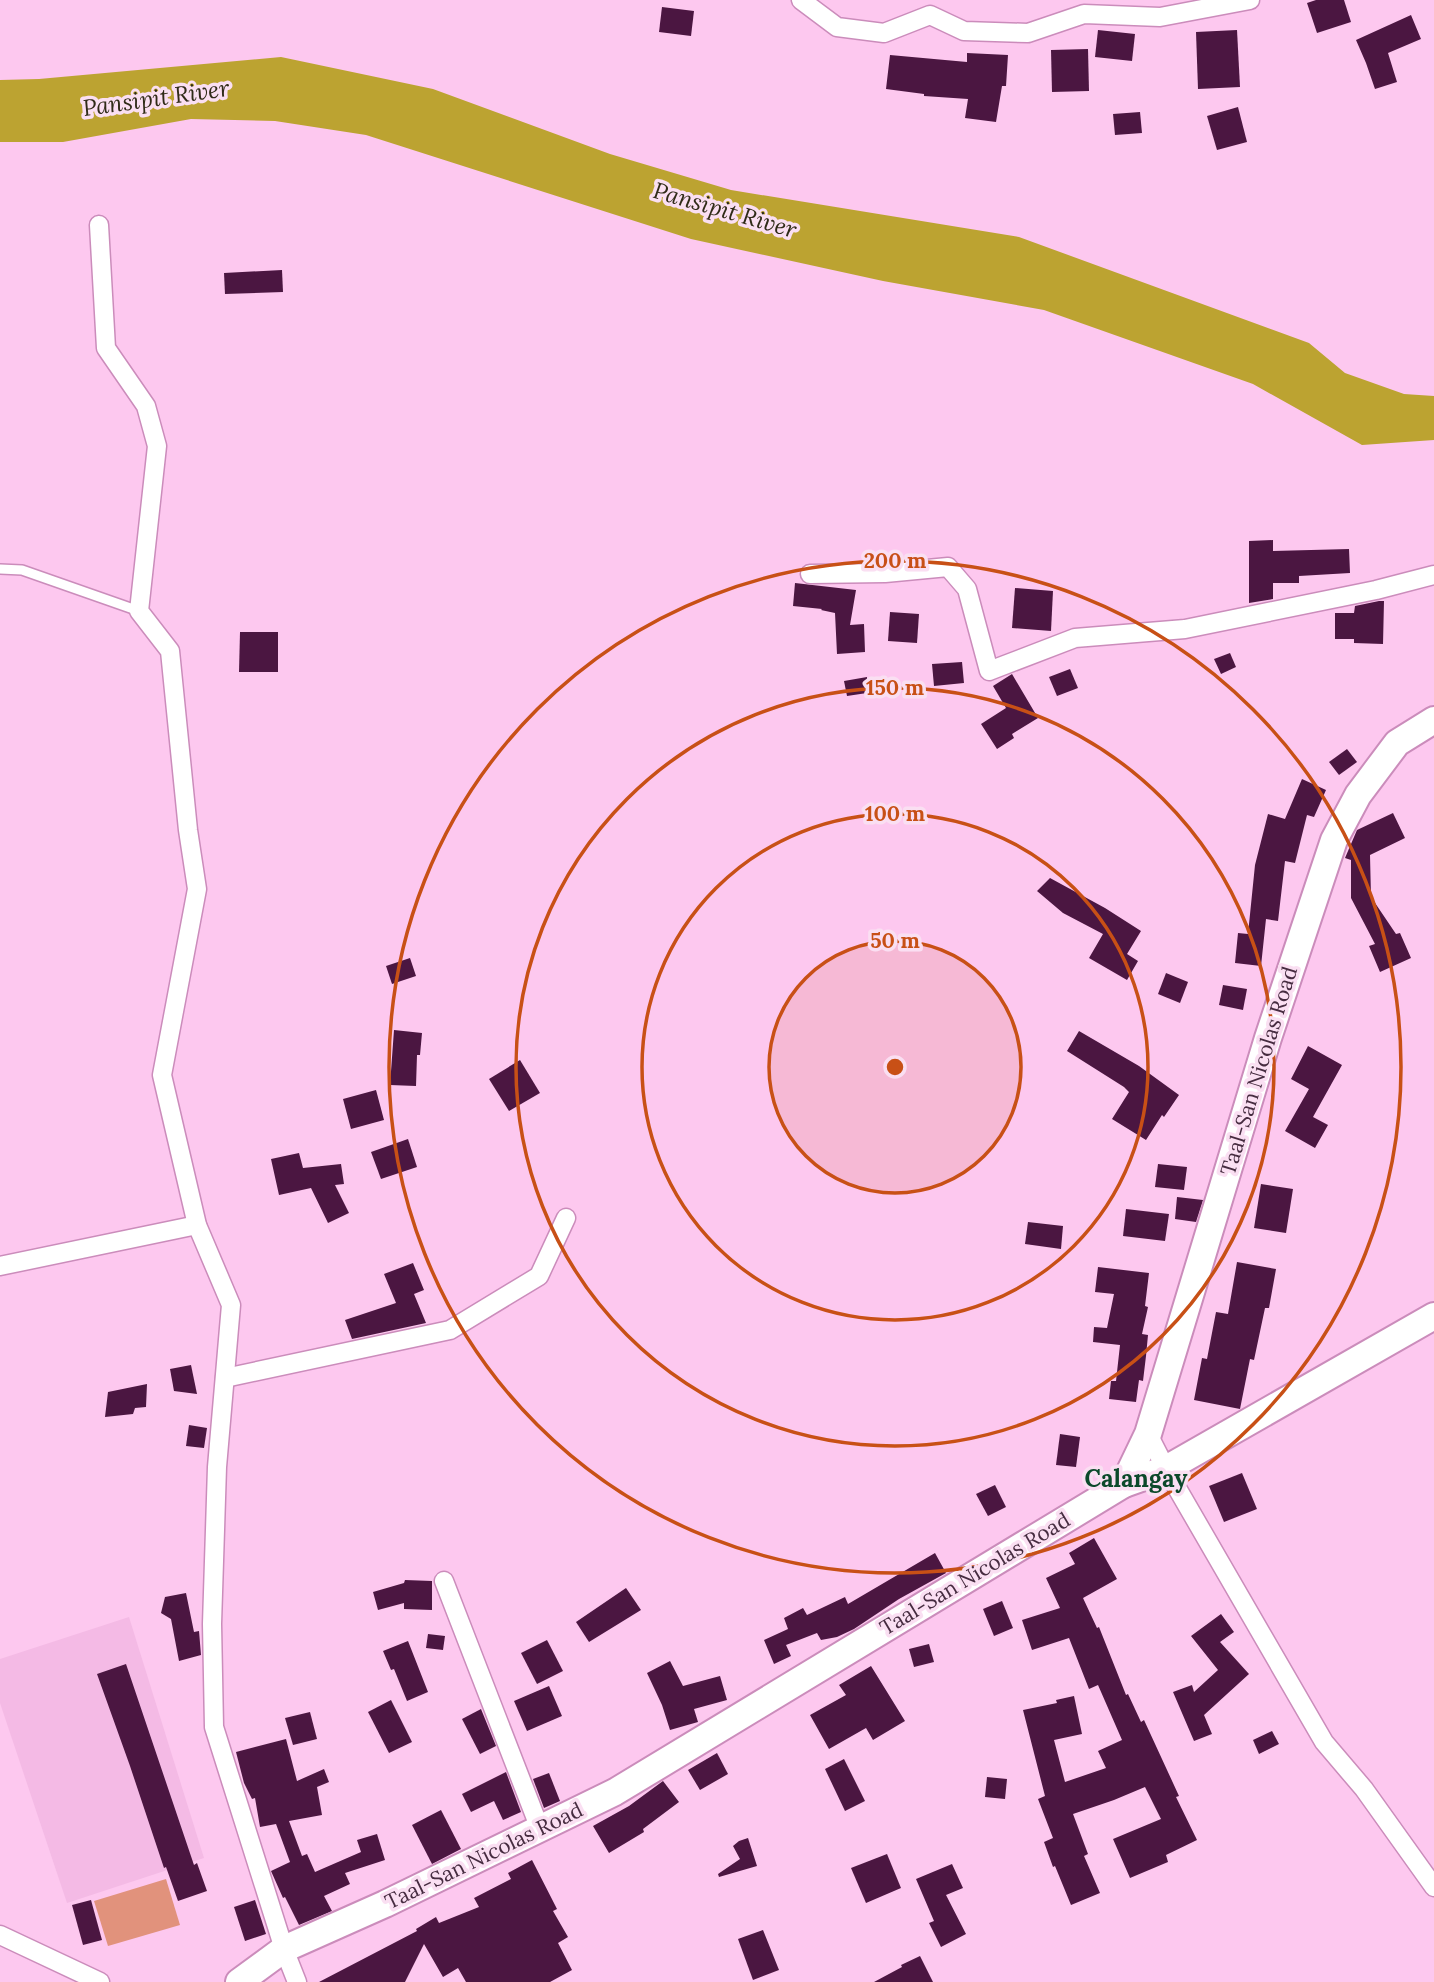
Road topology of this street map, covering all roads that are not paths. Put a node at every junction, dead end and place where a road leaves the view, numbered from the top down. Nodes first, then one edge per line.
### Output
1 (801, 0) edge
2 (1250, 0) edge
3 (99, 225) dead end
4 (0, 569) edge
5 (810, 574) dead end
6 (1434, 575) edge
7 (139, 611) junction
8 (1434, 720) edge
9 (566, 1218) dead end
10 (197, 1225) junction
11 (0, 1266) edge
12 (1434, 1316) edge
13 (225, 1378) junction
14 (1148, 1433) junction
15 (1166, 1469) junction
16 (1124, 1484) junction
17 (444, 1581) dead end
18 (540, 1829) junction
19 (1434, 1887) edge
20 (0, 1935) edge
21 (284, 1950) junction
22 (100, 1982) edge
23 (239, 1982) edge
24 (297, 1982) edge

1 - 2 street
3 - 7 street
4 - 7 lane
5 - 6 street
7 - 10 street
8 - 14 main road, Taal-San Nicolas Road
9 - 13 street
10 - 11 street
10 - 13 street
12 - 15 main road
13 - 21 street
14 - 15 street
14 - 16 main road, Taal-San Nicolas Road
15 - 16 main road
15 - 19 street
16 - 18 main road, Taal-San Nicolas Road
17 - 18 street
18 - 21 main road, Taal-San Nicolas Road
20 - 22 street
21 - 23 main road, Taal-San Nicolas Road
21 - 24 street

